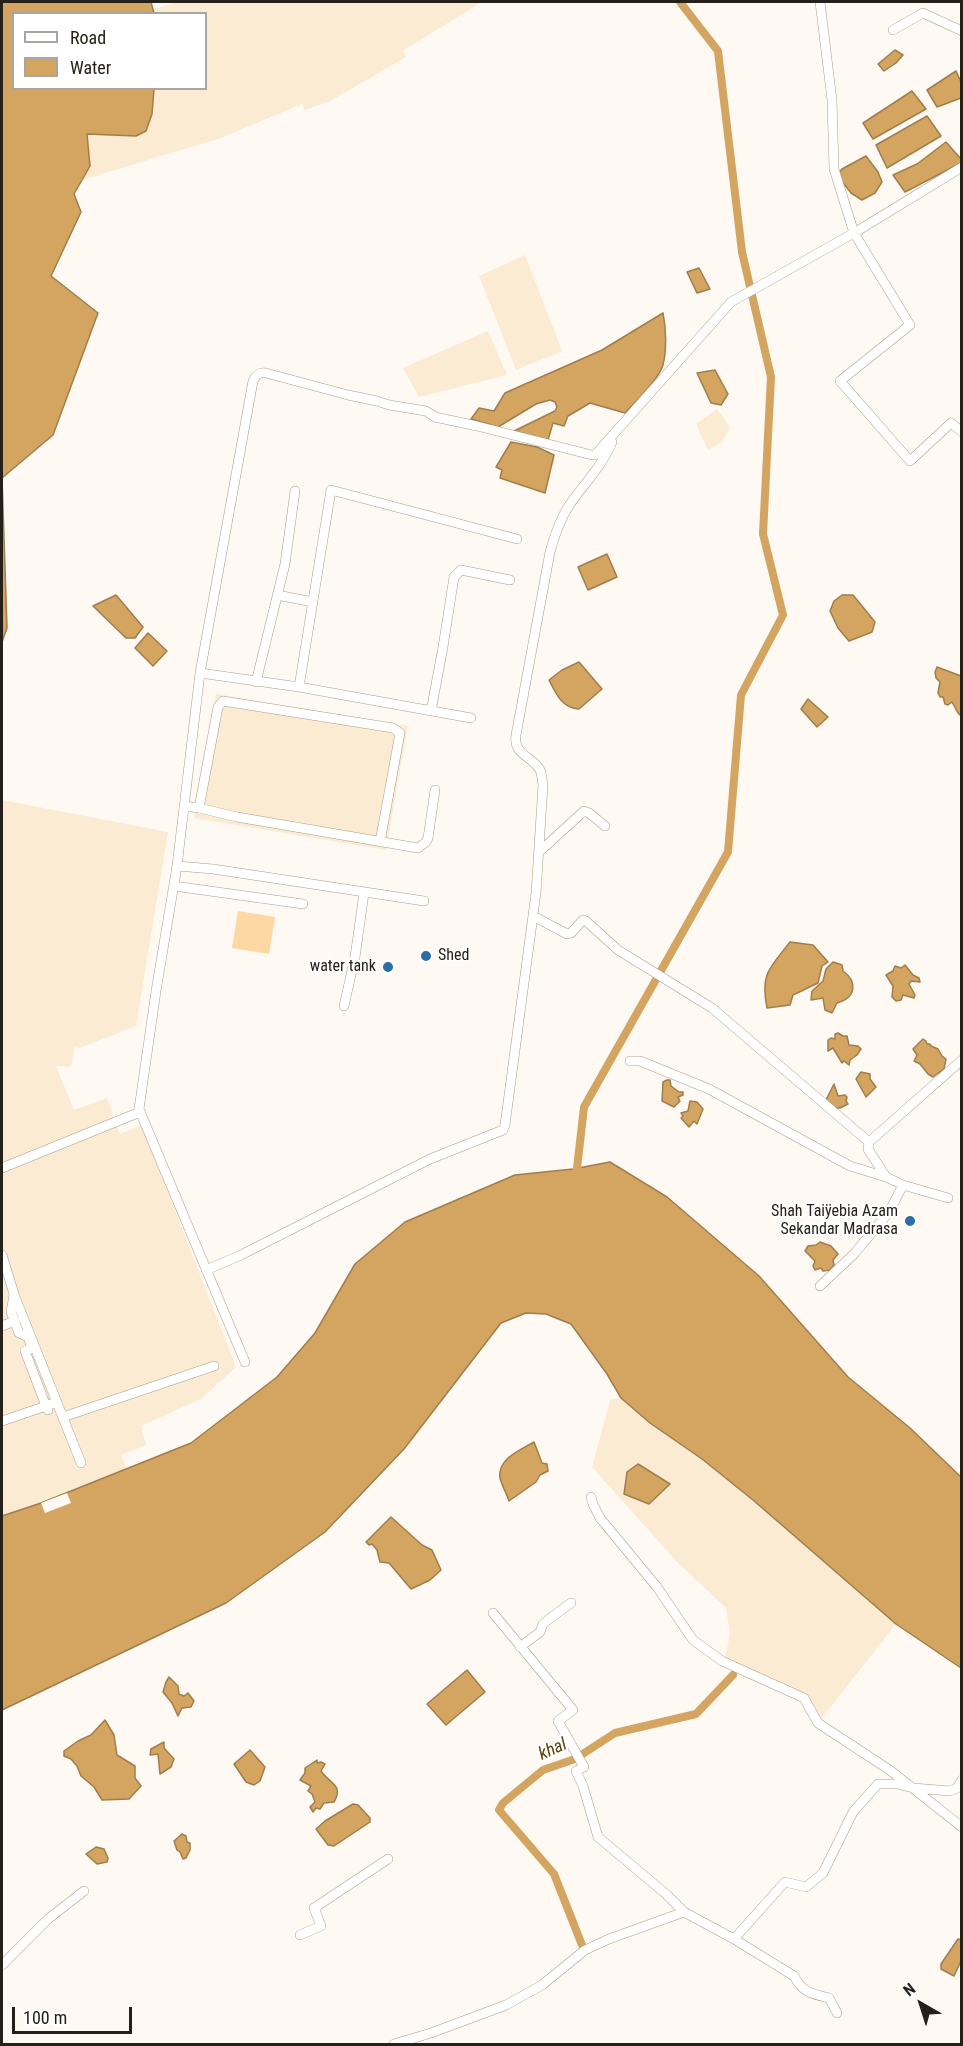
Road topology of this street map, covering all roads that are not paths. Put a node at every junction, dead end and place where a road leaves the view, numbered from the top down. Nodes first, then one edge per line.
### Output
1 (820, 2) edge
2 (893, 30) dead end
3 (962, 31) edge
4 (962, 167) edge
5 (854, 233) junction
6 (616, 431) junction
7 (962, 432) edge
8 (295, 491) dead end
9 (517, 539) dead end
10 (510, 580) dead end
11 (278, 595) junction
12 (313, 602) junction
13 (200, 673) junction
14 (256, 682) junction
15 (299, 687) junction
16 (431, 711) junction
17 (471, 718) dead end
18 (435, 790) dead end
19 (184, 806) junction
20 (199, 808) junction
21 (605, 826) dead end
22 (380, 842) junction
23 (539, 852) junction
24 (177, 866) junction
25 (174, 886) junction
26 (364, 893) junction
27 (424, 902) dead end
28 (303, 904) dead end
29 (533, 916) junction
30 (344, 1006) dead end
31 (962, 1060) edge
32 (630, 1061) dead end
33 (140, 1112) junction
34 (869, 1142) junction
35 (2, 1168) edge
36 (886, 1177) junction
37 (903, 1185) junction
38 (948, 1198) dead end
39 (2, 1255) edge
40 (206, 1270) junction
41 (2, 1272) edge
42 (820, 1286) dead end
43 (15, 1297) junction
44 (15, 1321) junction
45 (2, 1326) edge
46 (245, 1362) dead end
47 (214, 1366) dead end
48 (57, 1402) junction
49 (48, 1409) junction
50 (63, 1417) junction
51 (2, 1421) edge
52 (81, 1463) dead end
53 (591, 1497) dead end
54 (572, 1603) dead end
55 (494, 1612) dead end
56 (520, 1647) junction
57 (962, 1780) edge
58 (913, 1788) junction
59 (962, 1827) edge
60 (388, 1859) dead end
61 (84, 1891) dead end
62 (684, 1912) junction
63 (300, 1935) dead end
64 (734, 1939) junction
65 (2, 1965) edge
66 (837, 2013) dead end
67 (394, 2044) edge

1 - 5 street
2 - 3 street
4 - 5 street
5 - 6 street
5 - 7 street
6 - 13 street
6 - 23 street
8 - 11 street
9 - 12 street
10 - 16 street
11 - 12 street
11 - 14 street
12 - 15 street
13 - 14 street
13 - 19 street
14 - 15 street
15 - 16 street
16 - 17 street
18 - 22 street
19 - 20 street
19 - 24 street
20 - 22 street
20 - 22 street
21 - 23 street
23 - 29 street
24 - 25 street
24 - 26 street
25 - 28 street
25 - 33 street
26 - 27 street
26 - 30 street
29 - 34 street
29 - 40 street
31 - 34 street
32 - 36 street
33 - 35 street
33 - 40 street
34 - 36 street
36 - 37 street
37 - 38 street
37 - 42 street
39 - 43 street
40 - 46 street
41 - 43 street
43 - 44 street
43 - 48 street
44 - 45 street
44 - 49 street
47 - 50 street
48 - 49 street
48 - 50 street
49 - 51 street
50 - 52 street
53 - 58 street
54 - 56 street
55 - 56 street
56 - 62 street
57 - 58 street
58 - 59 street
58 - 64 street
60 - 63 street
61 - 65 street
62 - 64 street
62 - 67 street
64 - 66 street

